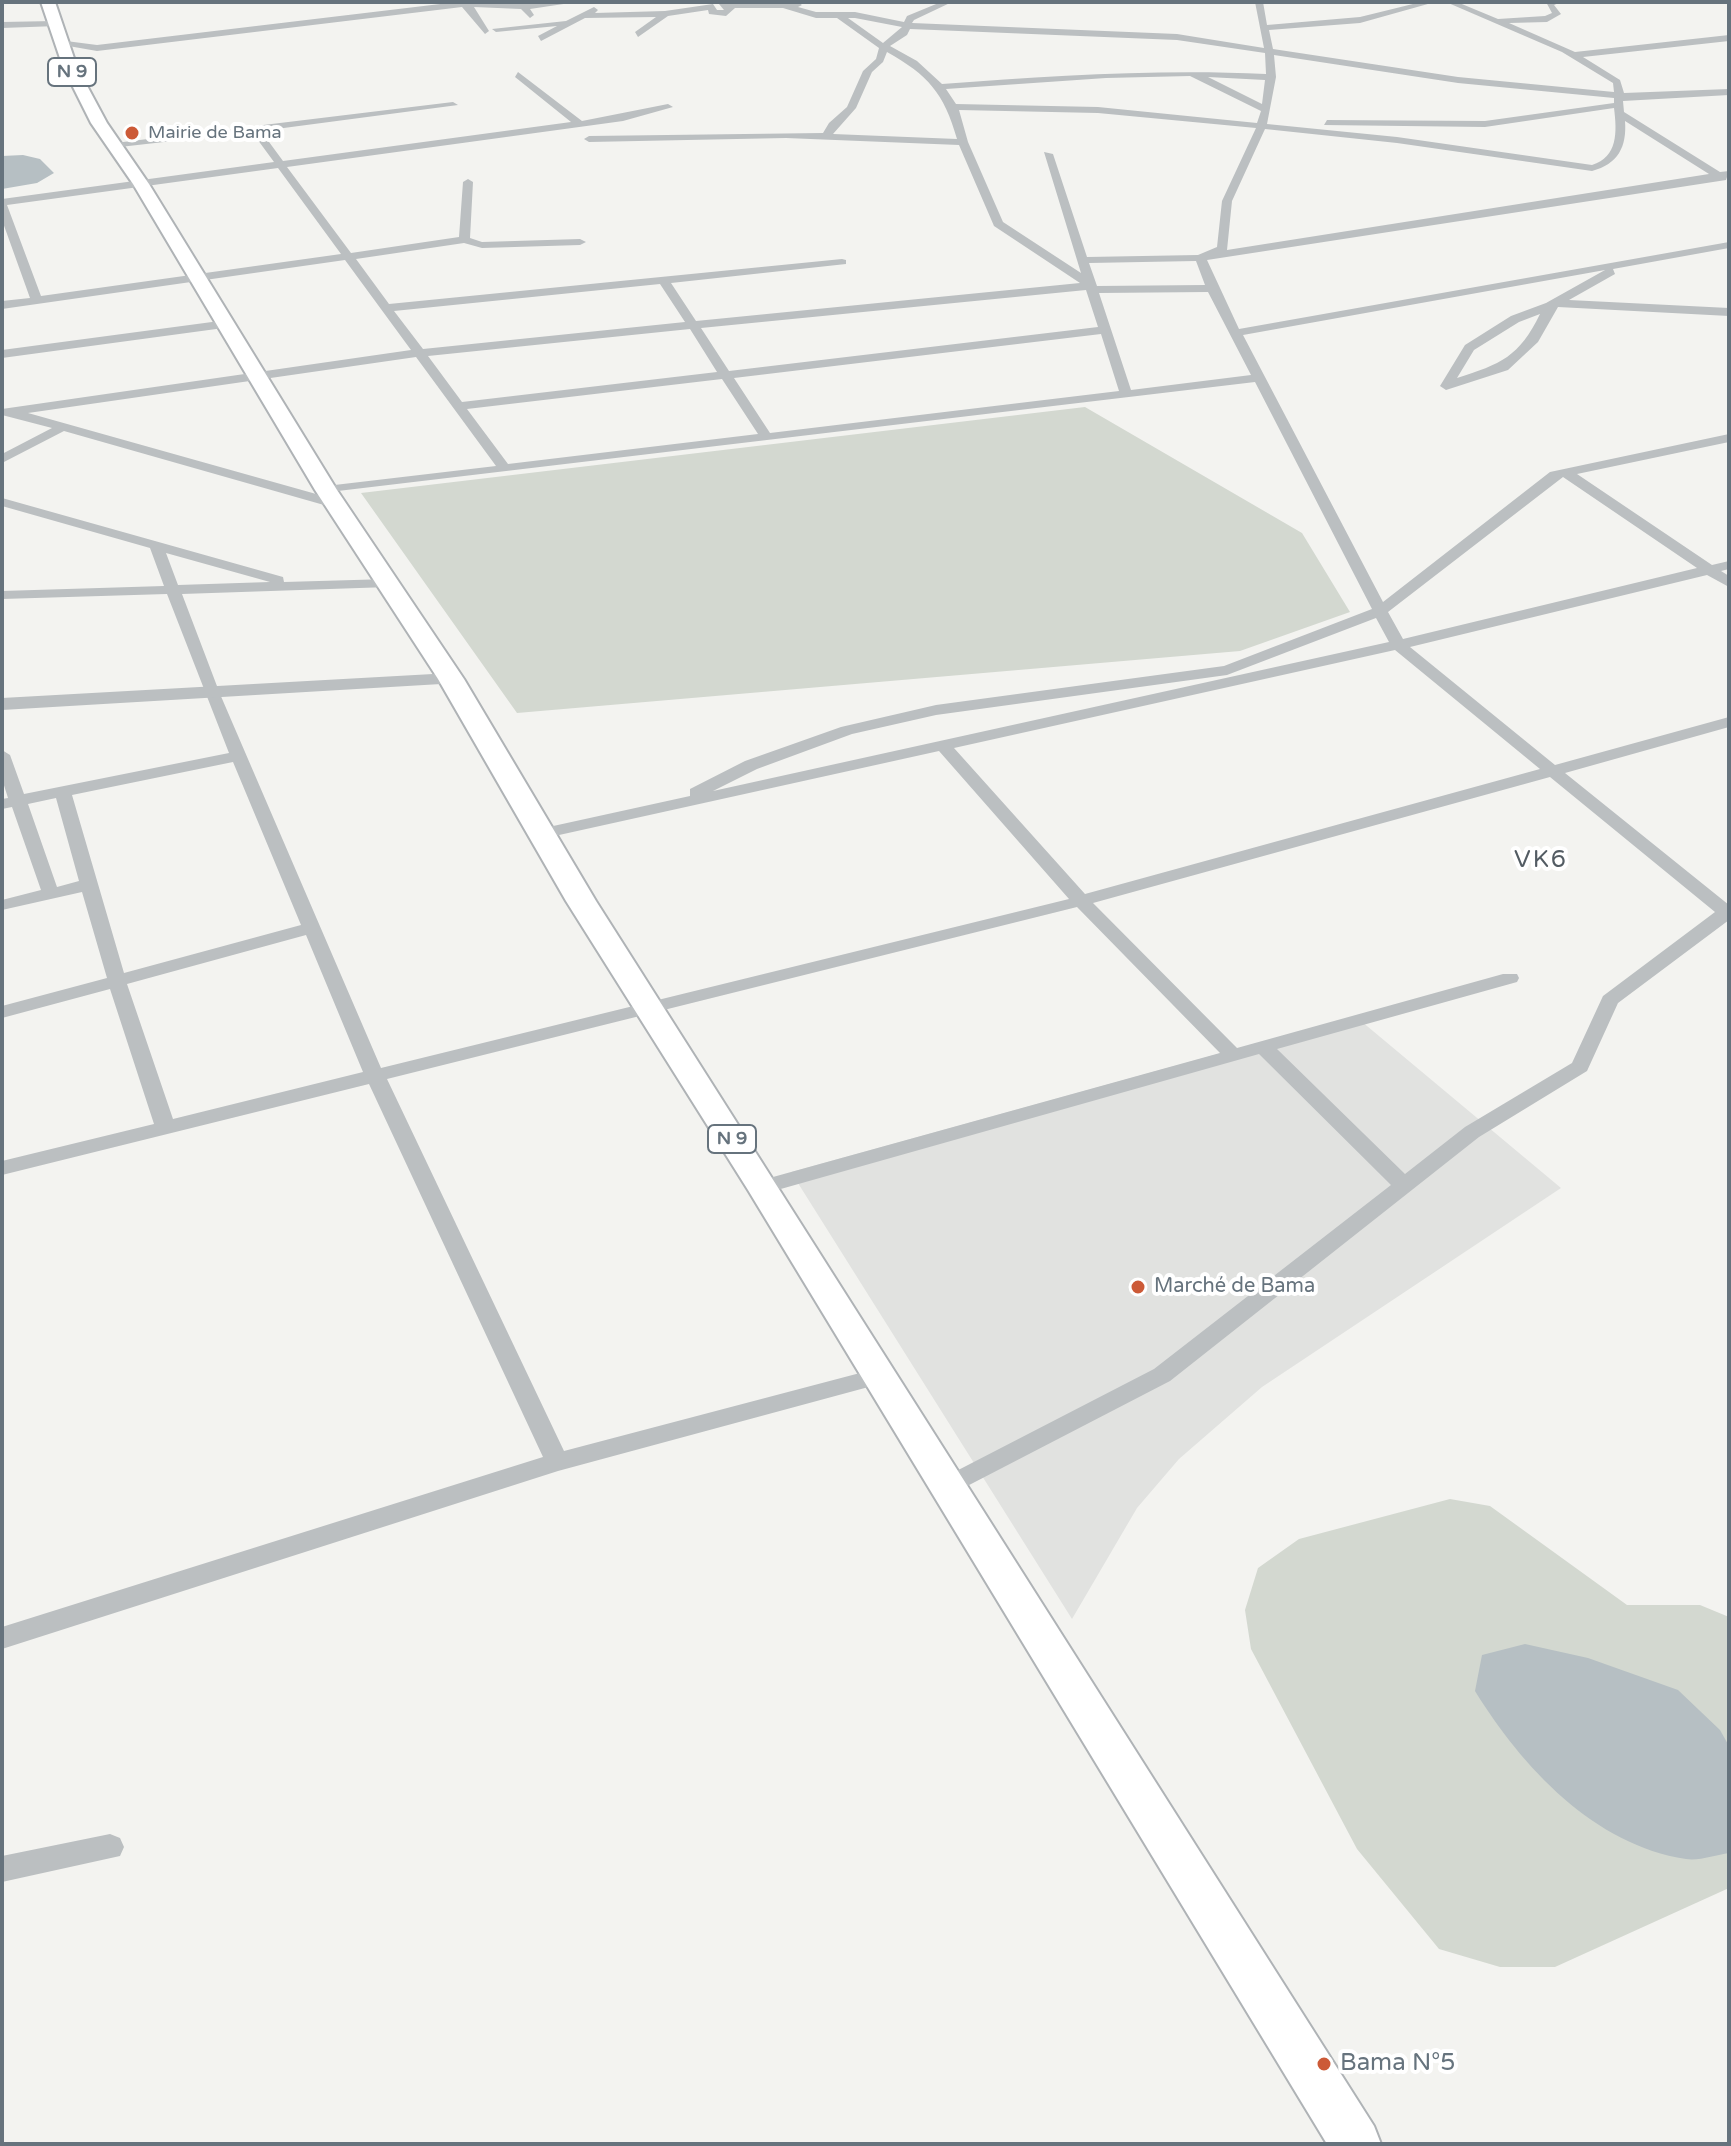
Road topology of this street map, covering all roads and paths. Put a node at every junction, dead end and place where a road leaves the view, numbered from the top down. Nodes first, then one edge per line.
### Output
1 (48, 2) edge
2 (573, 2) edge
3 (666, 2) edge
4 (843, 2) edge
5 (948, 2) edge
6 (1259, 2) edge
7 (1431, 2) edge
8 (1450, 2) edge
9 (1557, 2) edge
10 (463, 3) edge
11 (561, 3) edge
12 (619, 3) edge
13 (524, 7) junction
14 (713, 7) junction
15 (665, 14) junction
16 (855, 15) junction
17 (844, 17) junction
18 (581, 19) junction
19 (1497, 21) junction
20 (546, 24) junction
21 (2, 25) edge
22 (910, 26) junction
23 (517, 27) junction
24 (1262, 28) junction
25 (496, 29) dead end
26 (485, 31) dead end
27 (58, 34) junction
28 (638, 34) dead end
29 (1729, 38) edge
30 (884, 46) junction
31 (1269, 50) junction
32 (1575, 55) junction
33 (919, 69) junction
34 (1192, 73) junction
35 (518, 75) dead end
36 (1271, 77) junction
37 (994, 84) junction
38 (940, 87) junction
39 (1729, 95) edge
40 (453, 105) dead end
41 (1620, 106) junction
42 (668, 107) dead end
43 (953, 107) junction
44 (1030, 108) junction
45 (1265, 119) junction
46 (580, 124) junction
47 (255, 130) junction
48 (826, 137) junction
49 (589, 139) dead end
50 (963, 142) junction
51 (115, 146) junction
52 (1048, 154) dead end
53 (280, 165) junction
54 (1592, 168) junction
55 (1723, 175) edge
56 (1729, 181) edge
57 (468, 182) dead end
58 (141, 184) junction
59 (1623, 192) junction
60 (2, 204) edge
61 (464, 240) junction
62 (15, 242) junction
63 (580, 242) dead end
64 (2, 243) edge
65 (1729, 245) edge
66 (347, 257) junction
67 (1200, 258) junction
68 (1082, 260) junction
69 (842, 262) dead end
70 (1622, 265) junction
71 (199, 279) junction
72 (663, 279) junction
73 (1091, 288) junction
74 (1212, 288) junction
75 (37, 301) junction
76 (1553, 304) junction
77 (2, 305) edge
78 (384, 308) junction
79 (1729, 312) edge
80 (227, 324) junction
81 (695, 325) junction
82 (1105, 330) junction
83 (1236, 333) junction
84 (417, 353) junction
85 (2, 354) edge
86 (725, 373) junction
87 (260, 375) junction
88 (1259, 378) junction
89 (1126, 394) junction
90 (460, 406) junction
91 (4, 411) edge
92 (63, 427) junction
93 (766, 437) junction
94 (1729, 438) edge
95 (2, 459) edge
96 (505, 469) junction
97 (1566, 473) junction
98 (331, 497) junction
99 (2, 502) edge
100 (156, 546) junction
101 (1729, 565) edge
102 (1707, 570) junction
103 (389, 583) junction
104 (1729, 583) edge
105 (297, 585) junction
106 (174, 589) junction
107 (2, 595) edge
108 (1380, 611) junction
109 (1398, 645) junction
110 (451, 679) junction
111 (212, 694) junction
112 (2, 704) edge
113 (1729, 722) edge
114 (943, 746) junction
115 (2, 755) edge
116 (239, 756) junction
117 (1553, 768) junction
118 (62, 791) junction
119 (10, 802) edge
120 (670, 806) junction
121 (541, 834) junction
122 (91, 884) junction
123 (51, 894) junction
124 (1081, 901) junction
125 (2, 905) edge
126 (1728, 912) edge
127 (312, 928) junction
128 (1510, 978) dead end
129 (117, 981) junction
130 (647, 1006) junction
131 (2, 1012) edge
132 (1263, 1047) junction
133 (1233, 1055) junction
134 (374, 1074) junction
135 (165, 1126) junction
136 (2, 1168) edge
137 (1404, 1185) junction
138 (763, 1187) junction
139 (879, 1376) junction
140 (557, 1462) junction
141 (946, 1488) junction
142 (2, 1638) edge
143 (110, 1847) dead end
144 (2, 1869) edge
145 (1356, 2144) edge

1 - 27 main road, N 9
2 - 11 street
3 - 14 street
4 - 16 street
5 - 22 street
6 - 24 street
7 - 24 street
8 - 19 street
9 - 19 street
10 - 13 street
10 - 26 street
10 - 27 street
11 - 13 street
11 - 20 street
12 - 18 street
13 - 23 street
14 - 15 street
14 - 17 street
15 - 18 street
15 - 28 street
16 - 17 street
16 - 22 street
17 - 30 street
18 - 20 street
18 - 20 street
19 - 32 street
20 - 23 street
21 - 27 street
22 - 30 street
22 - 31 street
23 - 25 street
24 - 31 street
27 - 51 main road, N 9
29 - 32 street
30 - 33 street
30 - 48 street
31 - 36 street
31 - 41 street
32 - 41 street
33 - 37 street
33 - 38 street
34 - 36 street
34 - 37 street
34 - 45 street
35 - 46 street
36 - 45 street
37 - 38 street
37 - 44 street
38 - 43 street
39 - 41 street
40 - 47 street
41 - 45 street
41 - 54 street
41 - 55 street
42 - 46 street
43 - 44 street
43 - 50 street
44 - 45 street
45 - 54 street
45 - 67 street
46 - 53 street
47 - 51 street
47 - 53 street
48 - 49 street
48 - 50 street
50 - 73 street
51 - 58 main road, N 9
52 - 68 street
53 - 58 street
53 - 66 street
54 - 59 street
55 - 56 street
55 - 59 street
57 - 61 street
58 - 60 street
58 - 71 main road, N 9
59 - 67 street
60 - 62 street
61 - 63 street
61 - 66 street
62 - 64 street
62 - 75 street
65 - 70 street
66 - 71 street
66 - 78 street
67 - 68 street
67 - 74 street
68 - 73 street
69 - 72 street
70 - 76 street
70 - 83 street
71 - 75 street
71 - 80 main road, N 9
72 - 78 street
72 - 81 street
73 - 74 street
73 - 81 street
73 - 82 street
74 - 83 street
75 - 77 street
76 - 76 street
76 - 79 street
78 - 84 street
80 - 85 street
80 - 87 main road, N 9
81 - 84 street
81 - 86 street
82 - 86 street
82 - 89 street
83 - 88 street
84 - 87 street
84 - 90 street
86 - 90 street
86 - 93 street
87 - 91 street
87 - 98 main road, N 9
88 - 89 street
88 - 108 street
89 - 93 street
90 - 96 street
91 - 92 street
92 - 95 street
92 - 98 street
93 - 96 street
94 - 97 street
96 - 98 street
97 - 102 street
97 - 108 street
98 - 103 main road, N 9
99 - 100 street
100 - 105 street
100 - 106 street
101 - 102 street
102 - 104 street
102 - 109 street
103 - 105 street
103 - 110 main road, N 9
105 - 106 street
106 - 107 street
106 - 111 street
108 - 109 street
108 - 120 street
109 - 114 street
109 - 117 street
110 - 111 street
110 - 121 main road, N 9
111 - 112 street
111 - 116 street
113 - 117 street
114 - 120 street
114 - 124 street
115 - 119 street
116 - 118 street
116 - 127 street
117 - 124 street
117 - 126 street
118 - 119 street
118 - 122 street
119 - 123 street
120 - 121 street
121 - 130 main road, N 9
122 - 123 street
122 - 129 street
123 - 125 street
124 - 130 street
124 - 133 street
126 - 137 street
127 - 129 street
127 - 134 street
128 - 132 street
129 - 131 street
129 - 135 street
130 - 134 street
130 - 138 main road, N 9
132 - 133 street
132 - 137 street
133 - 138 street
134 - 135 street
134 - 140 street
135 - 136 street
137 - 141 street
138 - 139 main road, N 9
139 - 140 street
139 - 141 main road, N 9
140 - 142 street
141 - 145 main road, N 9
143 - 144 street

